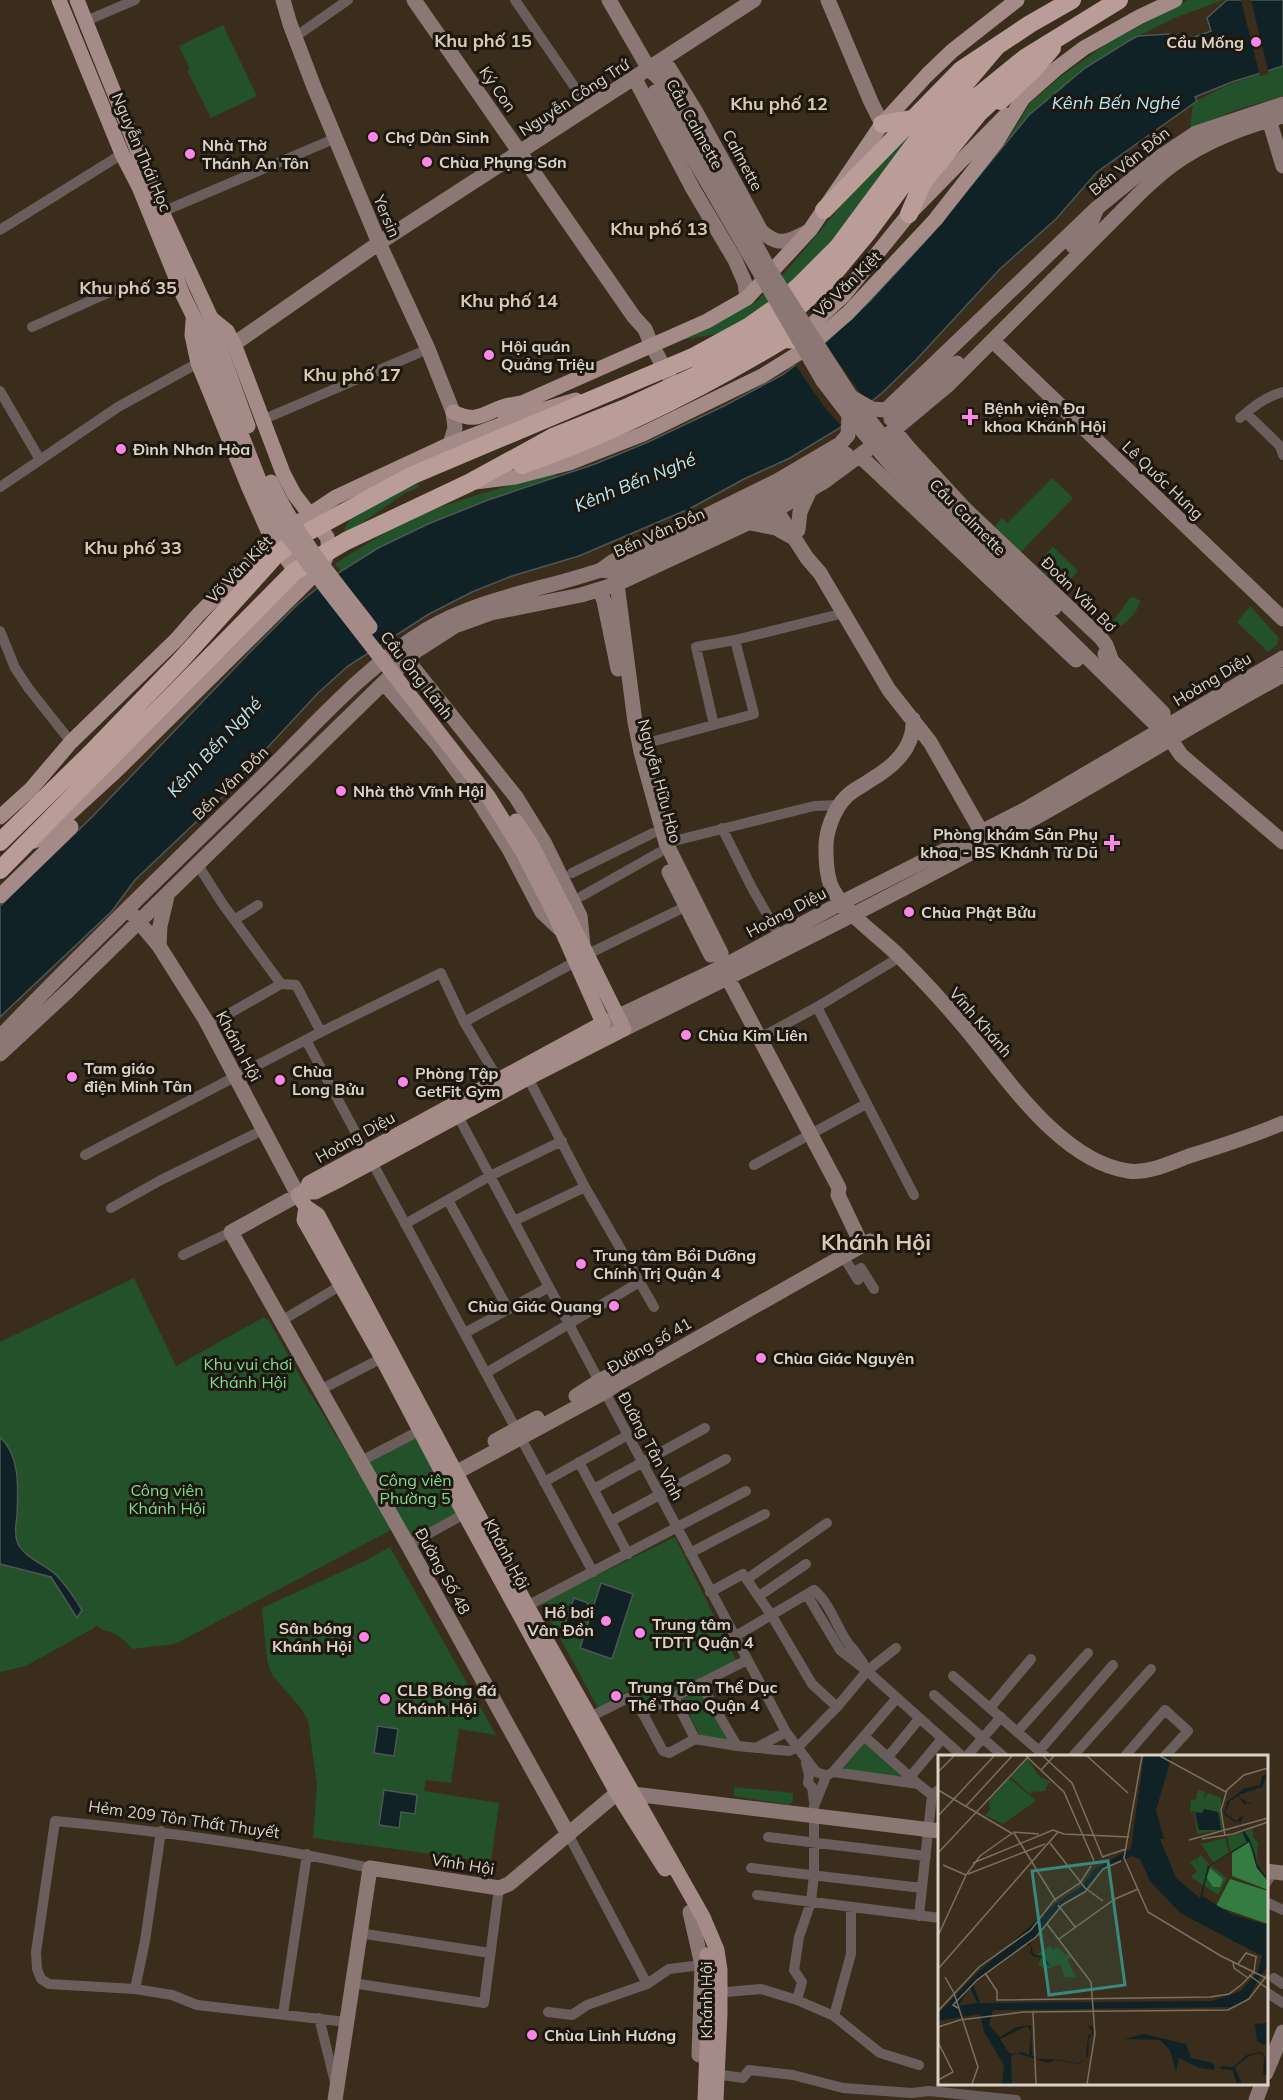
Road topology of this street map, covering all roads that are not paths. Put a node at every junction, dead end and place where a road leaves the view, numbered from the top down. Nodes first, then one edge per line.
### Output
1 (59, 0) edge
2 (77, 0) edge
3 (135, 0) edge
4 (283, 0) edge
5 (348, 0) edge
6 (414, 0) edge
7 (515, 0) edge
8 (609, 0) edge
9 (754, 0) edge
10 (828, 0) edge
11 (1017, 0) edge
12 (1072, 0) edge
13 (1175, 0) edge
14 (1121, 1) edge
15 (86, 21) junction
16 (70, 26) junction
17 (295, 36) junction
18 (1060, 37) junction
19 (997, 46) junction
20 (664, 60) junction
21 (649, 69) junction
22 (635, 79) junction
23 (1023, 98) junction
24 (1283, 105) edge
25 (589, 108) junction
26 (1273, 115) edge
27 (911, 119) junction
28 (985, 120) junction
29 (882, 124) junction
30 (336, 138) junction
31 (520, 153) junction
32 (122, 154) junction
33 (1283, 166) edge
34 (1097, 208) junction
35 (824, 210) junction
36 (162, 212) junction
37 (909, 214) joint
38 (757, 225) junction
39 (0, 230) edge
40 (810, 230) junction
41 (379, 243) junction
42 (725, 243) junction
43 (121, 287) dead end
44 (747, 298) junction
45 (193, 318) junction
46 (32, 327) dead end
47 (209, 327) junction
48 (803, 335) junction
49 (993, 341) junction
50 (234, 344) junction
51 (651, 344) junction
52 (428, 349) junction
53 (198, 363) junction
54 (666, 368) junction
55 (674, 386) junction
56 (0, 391) edge
57 (1283, 392) edge
58 (602, 396) junction
59 (851, 397) junction
60 (524, 402) junction
61 (453, 412) junction
62 (849, 415) junction
63 (262, 420) junction
64 (502, 424) junction
65 (894, 430) junction
66 (450, 444) junction
67 (1283, 455) edge
68 (860, 456) junction
69 (39, 458) junction
70 (283, 473) junction
71 (469, 483) junction
72 (0, 487) edge
73 (249, 488) junction
74 (810, 490) junction
75 (294, 494) junction
76 (336, 497) junction
77 (777, 502) junction
78 (320, 520) junction
79 (264, 523) junction
80 (750, 523) junction
81 (797, 534) junction
82 (346, 541) junction
83 (277, 545) junction
84 (328, 551) junction
85 (258, 554) junction
86 (601, 570) junction
87 (299, 577) junction
88 (617, 584) junction
89 (600, 590) junction
90 (612, 604) junction
91 (1050, 612) junction
92 (844, 613) junction
93 (1281, 615) edge
94 (0, 631) edge
95 (735, 640) junction
96 (1283, 658) edge
97 (1111, 659) junction
98 (407, 660) junction
99 (1096, 667) junction
100 (1283, 675) edge
101 (384, 683) junction
102 (426, 683) junction
103 (401, 702) junction
104 (913, 719) junction
105 (714, 725) junction
106 (1166, 734) junction
107 (71, 742) junction
108 (930, 742) junction
109 (640, 745) junction
110 (908, 745) junction
111 (116, 771) junction
112 (839, 806) junction
113 (0, 818) edge
114 (722, 828) junction
115 (653, 833) junction
116 (984, 837) junction
117 (0, 842) edge
118 (1283, 842) edge
119 (24, 845) junction
120 (663, 848) junction
121 (198, 865) junction
122 (0, 870) edge
123 (572, 873) dead end
124 (168, 894) junction
125 (0, 896) edge
126 (582, 896) dead end
127 (690, 904) junction
128 (258, 905) dead end
129 (848, 908) junction
130 (128, 909) junction
131 (559, 911) junction
132 (234, 920) junction
133 (139, 921) junction
134 (560, 929) junction
135 (780, 937) junction
136 (114, 945) junction
137 (159, 946) junction
138 (582, 954) junction
139 (900, 957) junction
140 (725, 972) junction
141 (280, 984) junction
142 (817, 1007) junction
143 (464, 1022) junction
144 (621, 1023) junction
145 (209, 1025) junction
146 (606, 1030) junction
147 (321, 1032) junction
148 (0, 1037) edge
149 (760, 1038) junction
150 (306, 1040) junction
151 (0, 1054) edge
152 (235, 1077) junction
153 (528, 1078) junction
154 (498, 1079) junction
155 (866, 1104) junction
156 (458, 1116) junction
157 (1283, 1123) edge
158 (263, 1130) junction
159 (810, 1135) junction
160 (562, 1141) junction
161 (85, 1155) dead end
162 (369, 1157) junction
163 (754, 1165) dead end
164 (490, 1176) junction
165 (585, 1187) junction
166 (914, 1195) dead end
167 (303, 1198) junction
168 (448, 1200) junction
169 (111, 1208) dead end
170 (514, 1221) junction
171 (405, 1224) junction
172 (231, 1232) junction
173 (864, 1239) junction
174 (183, 1256) dead end
175 (843, 1256) junction
176 (638, 1283) junction
177 (340, 1286) junction
178 (549, 1287) junction
179 (874, 1289) dead end
180 (654, 1307) dead end
181 (508, 1310) junction
182 (281, 1321) junction
183 (568, 1323) junction
184 (465, 1334) junction
185 (382, 1358) junction
186 (486, 1373) junction
187 (602, 1386) junction
188 (320, 1390) junction
189 (705, 1428) dead end
190 (419, 1431) junction
191 (517, 1434) junction
192 (628, 1435) junction
193 (726, 1459) dead end
194 (361, 1461) junction
195 (579, 1462) junction
196 (643, 1462) junction
197 (448, 1471) junction
198 (544, 1482) junction
199 (594, 1489) junction
200 (746, 1491) dead end
201 (660, 1494) junction
202 (466, 1513) junction
203 (765, 1514) dead end
204 (611, 1521) junction
205 (827, 1523) dead end
206 (678, 1528) junction
207 (408, 1545) junction
208 (690, 1553) junction
209 (628, 1554) junction
210 (806, 1564) dead end
211 (593, 1572) junction
212 (745, 1577) junction
213 (710, 1592) junction
214 (759, 1596) junction
215 (527, 1606) junction
216 (772, 1616) junction
217 (734, 1637) junction
218 (896, 1648) dead end
219 (1088, 1653) dead end
220 (1031, 1659) dead end
221 (747, 1660) junction
222 (1113, 1665) dead end
223 (1151, 1669) dead end
224 (867, 1671) junction
225 (953, 1676) dead end
226 (700, 1683) junction
227 (934, 1695) dead end
228 (674, 1697) junction
229 (896, 1699) junction
230 (837, 1707) junction
231 (990, 1708) junction
232 (642, 1713) junction
233 (591, 1717) junction
234 (1000, 1717) junction
235 (919, 1719) junction
236 (786, 1732) junction
237 (1017, 1732) junction
238 (864, 1736) junction
239 (982, 1738) junction
240 (695, 1739) junction
241 (942, 1739) junction
242 (737, 1746) junction
243 (756, 1748) junction
244 (802, 1751) junction
245 (1042, 1754) edge
246 (961, 1755) edge
247 (968, 1755) edge
248 (1002, 1755) edge
249 (1073, 1755) edge
250 (1126, 1755) edge
251 (1166, 1755) edge
252 (888, 1757) junction
253 (819, 1778) junction
254 (914, 1780) junction
255 (936, 1792) edge
256 (617, 1793) junction
257 (633, 1794) junction
258 (814, 1809) junction
259 (161, 1831) junction
260 (934, 1831) edge
261 (568, 1834) junction
262 (768, 1837) dead end
263 (814, 1844) junction
264 (307, 1854) junction
265 (926, 1856) junction
266 (370, 1868) junction
267 (751, 1868) dead end
268 (814, 1875) junction
269 (499, 1888) junction
270 (922, 1888) junction
271 (757, 1895) dead end
272 (811, 1902) junction
273 (1268, 1903) edge
274 (851, 1907) junction
275 (694, 1910) junction
276 (1283, 1910) edge
277 (919, 1916) junction
278 (938, 1918) edge
279 (359, 1933) junction
280 (490, 1953) junction
281 (709, 1955) junction
282 (352, 1983) junction
283 (647, 1984) junction
284 (135, 1989) junction
285 (726, 1992) junction
286 (1268, 1993) edge
287 (797, 2000) junction
288 (1283, 2003) edge
289 (548, 2012) dead end
290 (283, 2014) junction
291 (834, 2016) junction
292 (320, 2018) junction
293 (347, 2022) junction
294 (1283, 2032) edge
295 (919, 2066) dead end
296 (1268, 2068) edge
297 (723, 2075) junction
298 (1262, 2085) edge
299 (335, 2093) edge
300 (698, 2100) edge
301 (705, 2100) edge
302 (716, 2100) edge
303 (721, 2100) edge
304 (1016, 2100) edge
305 (1256, 2100) edge

1 - 16 main road, Nguyễn Thái Học
2 - 15 main road, Nguyễn Thái Học
3 - 15 street
4 - 17 main road, Yersin
5 - 17 street
6 - 31 main road, Ký Con
7 - 25 street
8 - 21 main road
9 - 20 main road, Nguyễn Công Trứ
10 - 29 main road
11 - 29 main road, Võ Văn Kiệt
12 - 19 highway
13 - 23 main road, Võ Văn Kiệt
14 - 18 highway
15 - 16 main road
15 - 36 main road, Nguyễn Thái Học
16 - 32 main road, Nguyễn Thái Học
17 - 30 main road, Yersin
18 - 28 highway
18 - 55 highway, Võ Văn Kiệt
19 - 27 highway, Võ Văn Kiệt
19 - 54 highway, Võ Văn Kiệt
20 - 21 main road, Nguyễn Công Trứ
20 - 38 main road, Calmette
21 - 22 main road, Nguyễn Công Trứ
21 - 48 main road, Cầu Calmette, bridge
22 - 25 main road, Nguyễn Công Trứ
22 - 42 main road
23 - 28 main road
23 - 71 main road, Võ Văn Kiệt
24 - 26 main road, Bến Vân Đồn
25 - 31 main road, Nguyễn Công Trứ
26 - 33 main road
26 - 34 main road, Bến Vân Đồn
26 - 49 main road, Bến Vân Đồn
27 - 29 highway
27 - 35 highway, Võ Văn Kiệt
28 - 37 highway
29 - 35 main road, Võ Văn Kiệt
30 - 36 street
30 - 41 main road, Yersin
31 - 41 main road, Nguyễn Công Trứ
31 - 51 main road, Ký Con
32 - 39 street
32 - 45 main road, Nguyễn Thái Học
34 - 59 main road
34 - 77 main road, Bến Vân Đồn
35 - 40 main road, Võ Văn Kiệt
36 - 47 main road, Nguyễn Thái Học
37 - 48 main road
38 - 40 main road, Calmette
38 - 42 main road
40 - 44 main road, Võ Văn Kiệt
41 - 50 main road, Nguyễn Công Trứ
41 - 52 main road, Yersin
42 - 44 main road
43 - 46 street
44 - 51 main road, Võ Văn Kiệt
45 - 47 main road, Nguyễn Thái Học
45 - 53 main road, Nguyễn Thái Học
47 - 50 main road, Nguyễn Thái Học
47 - 131 main road, Cầu Ông Lãnh, bridge
48 - 59 main road, Cầu Calmette, bridge
48 - 62 main road, Cầu Calmette, bridge
48 - 71 highway
49 - 65 main road, Bến Vân Đồn
49 - 93 main road, Lê Quốc Hưng
50 - 63 main road, Nguyễn Thái Học
51 - 54 main road, Ký Con
51 - 60 main road, Võ Văn Kiệt
52 - 61 main road, Yersin
52 - 63 street
53 - 69 street
53 - 73 main road, Nguyễn Thái Học
54 - 55 main road, Ký Con
54 - 58 highway, Võ Văn Kiệt
55 - 71 highway, Võ Văn Kiệt
56 - 69 street
57 - 67 street
58 - 64 main road, Võ Văn Kiệt
58 - 78 highway, Võ Văn Kiệt
59 - 91 main road, Cầu Calmette, bridge
60 - 61 main road
60 - 64 main road, Võ Văn Kiệt
61 - 66 main road, Yersin
62 - 86 main road
62 - 91 main road, Cầu Calmette, bridge
63 - 70 main road, Nguyễn Thái Học
64 - 66 main road, Võ Văn Kiệt
65 - 68 main road, Bến Vân Đồn
65 - 97 main road, Đoàn Văn Bơ
66 - 76 main road, Võ Văn Kiệt
68 - 74 main road, Bến Vân Đồn
68 - 99 main road, Đoàn Văn Bơ
69 - 72 street
70 - 73 main road
70 - 75 main road, Nguyễn Thái Học
71 - 82 highway, Võ Văn Kiệt
73 - 79 main road, Nguyễn Thái Học
74 - 77 main road, Bến Vân Đồn
74 - 81 main road
75 - 76 main road
75 - 78 main road, Nguyễn Thái Học
76 - 78 main road, Võ Văn Kiệt
77 - 80 main road, Bến Vân Đồn
77 - 81 main road
77 - 86 main road, Bến Vân Đồn
78 - 82 highway
78 - 83 highway, Võ Văn Kiệt
78 - 84 main road, Nguyễn Thái Học
79 - 83 main road, Nguyễn Thái Học
79 - 85 main road
80 - 81 main road
80 - 88 main road, Bến Vân Đồn
81 - 92 main road
82 - 84 highway, Võ Văn Kiệt
83 - 85 main road, Võ Văn Kiệt
83 - 87 main road, Nguyễn Thái Học
83 - 117 highway, Võ Văn Kiệt
84 - 87 highway, Võ Văn Kiệt
85 - 107 main road, Võ Văn Kiệt
86 - 130 main road, Bến Vân Đồn
87 - 111 main road, Võ Văn Kiệt
87 - 119 highway, Võ Văn Kiệt
88 - 89 main road, Bến Vân Đồn
88 - 90 main road, Nguyễn Hữu Hào
89 - 90 main road, Nguyễn Hữu Hào
89 - 98 main road, Bến Vân Đồn
90 - 109 main road, Nguyễn Hữu Hào
90 - 115 main road, Nguyễn Hữu Hào
91 - 97 main road, Cầu Calmette
91 - 99 main road, Cầu Calmette
92 - 95 street
92 - 104 main road
94 - 107 street
95 - 105 street
95 - 105 street
96 - 106 main road, Hoàng Diệu
97 - 106 main road, Đoàn Văn Bơ
98 - 101 main road, Bến Vân Đồn
98 - 102 main road
99 - 106 main road, Đoàn Văn Bơ
100 - 106 main road, Hoàng Diệu
101 - 103 main road
101 - 121 main road, Bến Vân Đồn
102 - 103 main road
102 - 138 main road
103 - 134 main road
104 - 108 main road
104 - 110 main road
105 - 109 street
106 - 116 main road, Hoàng Diệu
106 - 118 main road, Đoàn Văn Bơ
107 - 113 main road, Võ Văn Kiệt
108 - 110 main road
108 - 116 main road
109 - 120 main road, Nguyễn Hữu Hào
110 - 112 main road, Vĩnh Khánh
111 - 119 main road, Võ Văn Kiệt
111 - 125 main road, Võ Văn Kiệt
112 - 114 street
112 - 129 main road, Vĩnh Khánh
114 - 120 street
114 - 135 street
115 - 120 main road, Nguyễn Hữu Hào
115 - 123 street
116 - 129 main road, Hoàng Diệu
119 - 122 highway, Võ Văn Kiệt
120 - 126 street
120 - 127 main road, Nguyễn Hữu Hào
121 - 124 main road, Bến Vân Đồn
121 - 132 street
124 - 133 main road, Bến Vân Đồn
124 - 137 main road
127 - 138 street
127 - 140 main road, Nguyễn Hữu Hào
128 - 132 street
129 - 135 main road, Hoàng Diệu
129 - 139 main road, Vĩnh Khánh
129 - 140 main road, Hoàng Diệu
130 - 133 main road, Khánh Hội
130 - 148 main road, Bến Vân Đồn
131 - 134 main road, Cầu Ông Lãnh
131 - 138 main road, Cầu Ông Lãnh
132 - 141 street
133 - 136 main road, Bến Vân Đồn
133 - 137 main road, Khánh Hội
134 - 138 main road, Cầu Ông Lãnh
135 - 140 main road, Hoàng Diệu
136 - 137 main road
136 - 151 main road, Bến Vân Đồn
137 - 145 main road, Khánh Hội
138 - 143 street
138 - 144 main road, Cầu Ông Lãnh
138 - 146 main road, Cầu Ông Lãnh
139 - 142 street
139 - 157 main road, Vĩnh Khánh
140 - 144 main road, Hoàng Diệu
140 - 149 main road, Nguyễn Hữu Hào
141 - 145 street
141 - 147 street
142 - 149 street
142 - 155 street
143 - 147 street
143 - 154 street
144 - 146 main road, Hoàng Diệu
145 - 152 main road, Khánh Hội
146 - 153 main road, Hoàng Diệu
146 - 154 main road, Hoàng Diệu
147 - 150 street
149 - 159 main road, Nguyễn Hữu Hào
150 - 152 street
150 - 162 street
152 - 158 main road, Khánh Hội
152 - 161 street
153 - 156 main road, Hoàng Diệu
153 - 160 street
154 - 162 main road, Hoàng Diệu
155 - 159 street
155 - 166 street
156 - 162 main road, Hoàng Diệu
156 - 164 street, Đường Tân Vĩnh
158 - 167 main road, Khánh Hội
158 - 169 street
159 - 163 street
159 - 173 main road, Nguyễn Hữu Hào
160 - 164 street
160 - 165 street
162 - 167 main road, Hoàng Diệu
162 - 171 street
164 - 168 street
164 - 170 street, Đường Tân Vĩnh
165 - 170 street
165 - 176 street
167 - 172 main road, Hoàng Diệu
167 - 177 main road, Khánh Hội
167 - 197 main road, Khánh Hội
168 - 171 street
168 - 181 street
170 - 178 street, Đường Tân Vĩnh
171 - 184 street
172 - 174 street, Hoàng Diệu
172 - 182 main road, Đường Số 48
173 - 175 main road, Đường số 41
173 - 187 main road, Đường số 41
175 - 179 street
175 - 187 main road, Đường số 41
176 - 180 street
176 - 183 street
177 - 182 street
177 - 185 main road, Khánh Hội
178 - 181 street
178 - 183 street, Đường Tân Vĩnh
181 - 184 street
182 - 188 main road, Đường Số 48
183 - 186 street
183 - 187 street, Đường Tân Vĩnh
184 - 186 street
185 - 188 street
185 - 190 main road, Khánh Hội
186 - 191 street
187 - 191 main road, Đường số 41
187 - 192 street, Đường Tân Vĩnh
188 - 194 main road, Đường Số 48
189 - 196 street
190 - 194 street
190 - 197 main road, Khánh Hội
191 - 197 main road, Đường số 41
191 - 198 street
192 - 195 street
192 - 196 street, Đường Tân Vĩnh
193 - 201 street
194 - 207 main road, Đường Số 48
195 - 198 street
195 - 199 street
196 - 199 street
196 - 201 street, Đường Tân Vĩnh
197 - 202 main road, Khánh Hội
197 - 215 main road, Khánh Hội
198 - 211 street
199 - 204 street
200 - 206 street
201 - 204 street
201 - 206 street, Đường Tân Vĩnh
202 - 207 street
202 - 256 main road, Khánh Hội
203 - 208 street
204 - 209 street
205 - 212 street
206 - 208 street, Đường Tân Vĩnh
206 - 209 street
207 - 261 main road, Đường Số 48
208 - 213 street, Đường Tân Vĩnh
209 - 211 street
210 - 214 street
211 - 215 street
212 - 213 street
212 - 214 street
213 - 217 street, Đường Tân Vĩnh
214 - 216 street
215 - 233 main road, Khánh Hội
216 - 217 street
216 - 224 street
216 - 230 street
217 - 221 street, Đường Tân Vĩnh
218 - 224 street
219 - 237 street
220 - 231 street
221 - 226 street
221 - 236 street, Đường Tân Vĩnh
222 - 245 street
223 - 249 street
224 - 229 street
224 - 230 street
225 - 231 street
226 - 228 street
226 - 242 street
227 - 239 street
228 - 232 street
228 - 240 street
229 - 235 street
229 - 238 street
230 - 244 street
231 - 234 street
232 - 233 street
232 - 240 street
233 - 257 main road, Khánh Hội
234 - 237 street
234 - 239 street
235 - 241 street
235 - 252 street
236 - 243 street
236 - 244 street, Đường Tân Vĩnh
237 - 245 street
238 - 252 street
238 - 253 street
239 - 247 street
239 - 248 street
240 - 242 street
241 - 246 street
241 - 254 street
242 - 243 street
243 - 244 street
244 - 253 street, Đường Tân Vĩnh
250 - 251 street
252 - 254 street
253 - 254 street
253 - 258 street, Đường Tân Vĩnh
254 - 255 street
255 - 260 street
256 - 261 main road, Vĩnh Hội
256 - 275 main road, Khánh Hội
257 - 258 main road
257 - 275 main road, Khánh Hội
258 - 260 main road
258 - 263 street, Đường Tân Vĩnh
259 - 264 street, Hẻm 209 Tôn Thất Thuyết
259 - 284 street
259 - 284 street, Hẻm 209 Tôn Thất Thuyết
260 - 265 street
261 - 269 main road, Vĩnh Hội
261 - 283 street
262 - 263 street
263 - 265 street
263 - 268 street, Đường Tân Vĩnh
264 - 266 street, Vĩnh Hội
264 - 290 street
265 - 270 street
266 - 269 main road, Vĩnh Hội
266 - 279 main road
267 - 268 street
268 - 270 street
268 - 272 street, Đường Tân Vĩnh
269 - 280 street
270 - 277 street
271 - 272 street
272 - 274 street
272 - 287 street, Đường Tân Vĩnh
273 - 276 street
274 - 277 street
274 - 291 street
275 - 281 main road, Khánh Hội
275 - 285 main road, Khánh Hội
277 - 278 street
279 - 280 street
279 - 282 main road
280 - 282 street
281 - 283 street
281 - 300 main road, Khánh Hội
281 - 301 main road
281 - 302 main road
282 - 293 main road
283 - 289 street
284 - 290 street
285 - 287 street
285 - 297 main road, Khánh Hội
286 - 288 street
287 - 291 street
290 - 292 street
291 - 295 street
292 - 293 street
292 - 299 street
293 - 299 main road
294 - 296 main road
297 - 303 main road, Khánh Hội
297 - 304 street
298 - 305 main road

